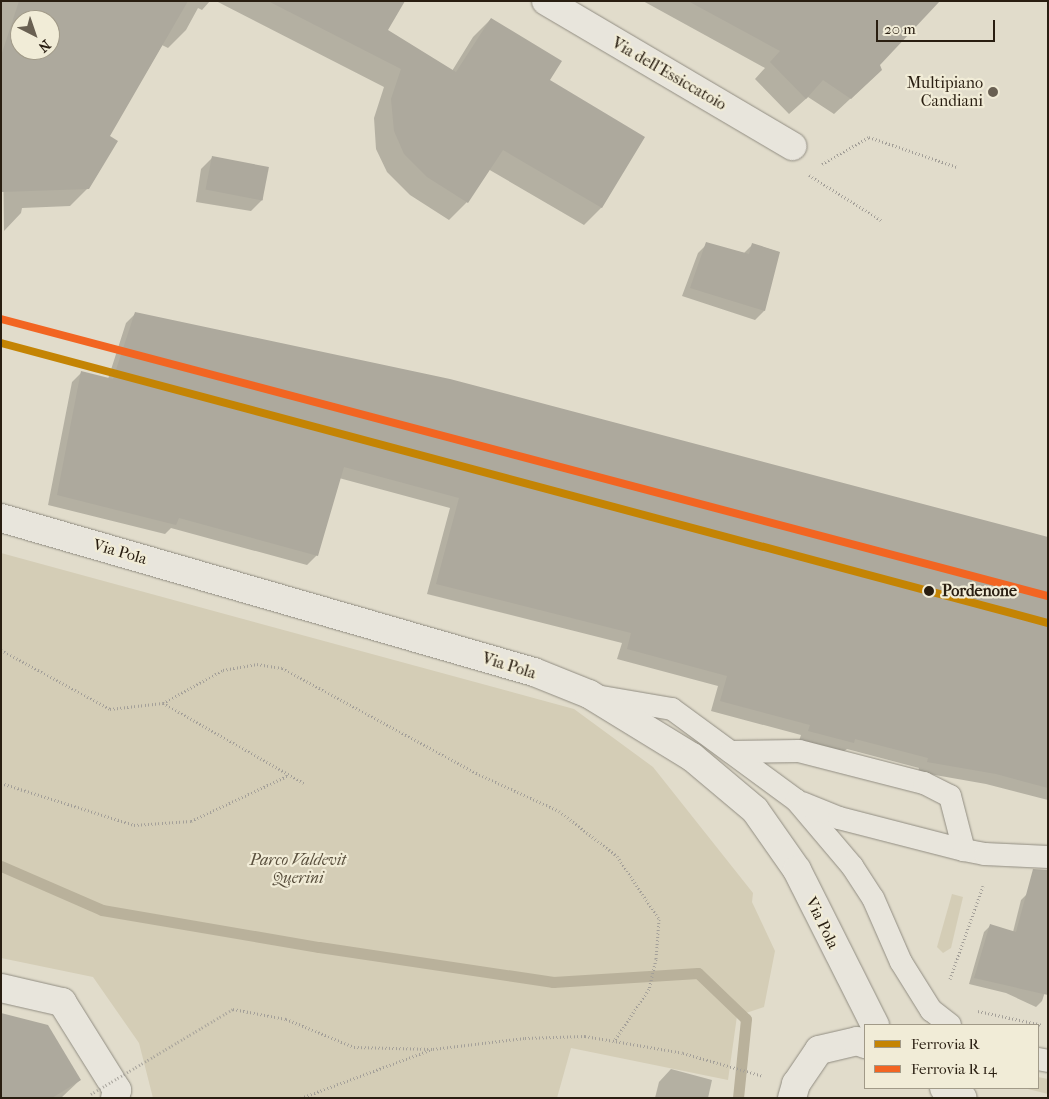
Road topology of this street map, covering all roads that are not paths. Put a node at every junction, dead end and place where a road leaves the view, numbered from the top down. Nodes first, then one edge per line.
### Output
1 (546, 1) edge
2 (792, 146) dead end
3 (1, 518) edge
4 (589, 694) junction
5 (731, 752) junction
6 (796, 800) junction
7 (964, 850) junction
8 (1048, 857) edge
9 (1, 988) edge
10 (868, 1024) edge
11 (949, 1024) edge
12 (864, 1036) edge
13 (946, 1089) edge
14 (103, 1096) edge
15 (792, 1098) edge
16 (963, 1098) edge

1 - 2 main road, Via dell'Essiccatoio
3 - 4 main road, Via Pola
4 - 5 lane
4 - 10 main road, Via Pola
5 - 6 lane
5 - 7 lane
6 - 7 lane
6 - 11 lane
7 - 8 lane
9 - 14 main road
12 - 15 main road
13 - 16 main road

